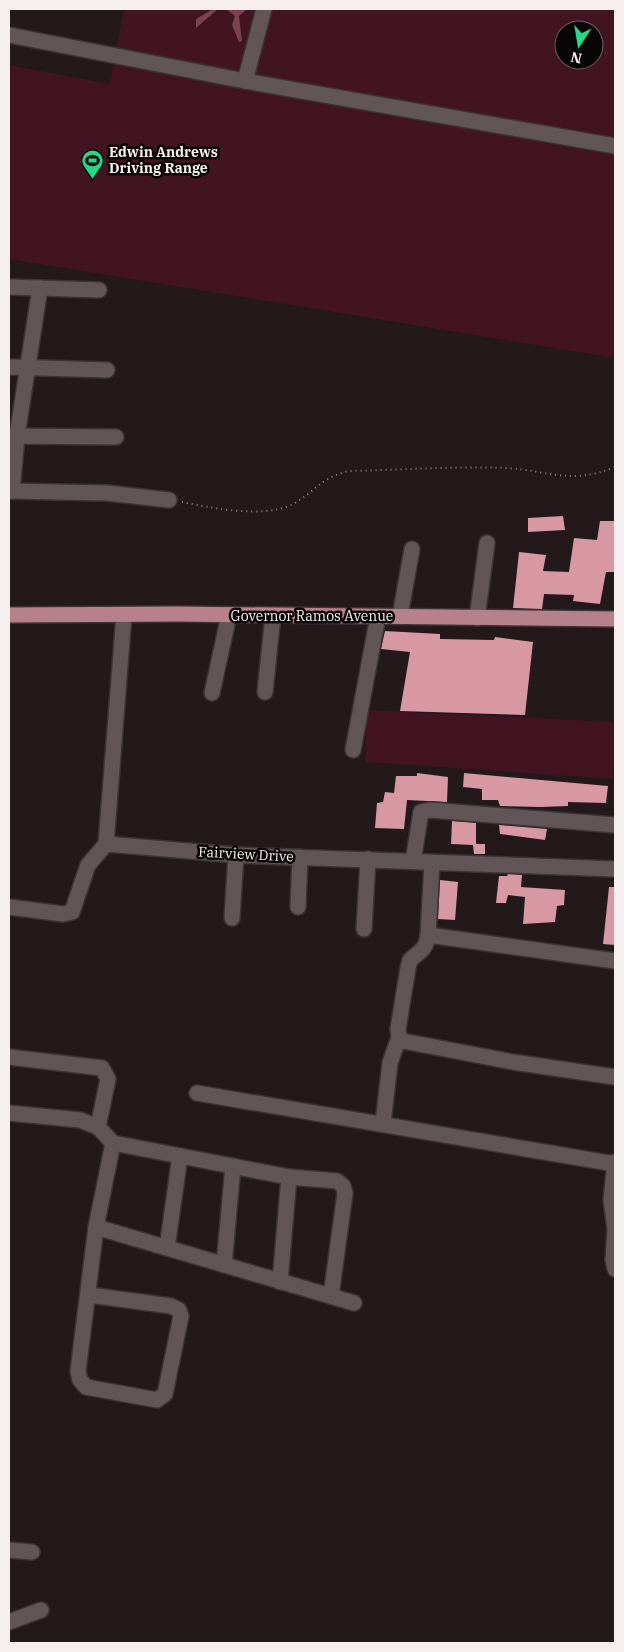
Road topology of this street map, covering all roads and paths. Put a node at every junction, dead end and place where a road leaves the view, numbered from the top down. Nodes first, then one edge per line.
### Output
1 (264, 9) edge
2 (9, 35) edge
3 (245, 81) junction
4 (615, 146) edge
5 (9, 287) edge
6 (40, 288) junction
7 (99, 290) dead end
8 (9, 367) edge
9 (28, 368) junction
10 (107, 370) dead end
11 (13, 436) edge
12 (116, 437) dead end
13 (615, 468) edge
14 (10, 491) edge
15 (169, 500) joint
16 (487, 542) dead end
17 (412, 549) dead end
18 (9, 615) edge
19 (124, 615) junction
20 (229, 615) junction
21 (273, 615) junction
22 (378, 616) junction
23 (400, 616) junction
24 (477, 618) junction
25 (615, 619) edge
26 (265, 692) dead end
27 (212, 693) dead end
28 (353, 750) dead end
29 (615, 825) edge
30 (106, 844) junction
31 (236, 855) junction
32 (300, 857) junction
33 (368, 859) junction
34 (413, 861) junction
35 (432, 862) junction
36 (615, 869) edge
37 (9, 907) edge
38 (298, 907) dead end
39 (232, 918) dead end
40 (364, 929) dead end
41 (428, 935) junction
42 (615, 960) edge
43 (399, 1037) junction
44 (9, 1057) edge
45 (615, 1078) edge
46 (197, 1093) dead end
47 (9, 1113) edge
48 (383, 1124) junction
49 (98, 1127) junction
50 (113, 1143) junction
51 (180, 1156) junction
52 (615, 1163) edge
53 (233, 1166) junction
54 (289, 1177) junction
55 (96, 1227) junction
56 (167, 1248) junction
57 (224, 1265) junction
58 (615, 1269) edge
59 (280, 1282) junction
60 (89, 1295) junction
61 (331, 1296) junction
62 (354, 1303) dead end
63 (9, 1550) edge
64 (32, 1552) dead end
65 (41, 1610) dead end
66 (9, 1622) edge

1 - 3 street
2 - 3 street
3 - 4 street
5 - 6 street
6 - 7 street
6 - 9 street
8 - 9 street
9 - 10 street
9 - 11 street
11 - 12 street
11 - 14 street
13 - 15 path
14 - 15 street
16 - 24 street
17 - 23 street
18 - 19 main road, Governor Ramos Avenue
19 - 20 main road, Governor Ramos Avenue
19 - 30 street
20 - 21 main road, Governor Ramos Avenue
20 - 27 street
21 - 22 main road, Governor Ramos Avenue
21 - 26 street
22 - 23 main road, Governor Ramos Avenue
22 - 28 street
23 - 24 main road, Governor Ramos Avenue
24 - 25 main road, Governor Ramos Avenue
29 - 34 street
30 - 31 street, Fairview Drive
30 - 37 street
31 - 32 street, Fairview Drive
31 - 39 street
32 - 33 street, Fairview Drive
32 - 38 street
33 - 34 street, Fairview Drive
33 - 40 street
34 - 35 street, Fairview Drive
35 - 36 street, Fairview Drive
35 - 41 street
41 - 42 street
41 - 43 street
43 - 45 street
43 - 48 street
44 - 49 street
46 - 48 street
47 - 49 street
48 - 52 street
49 - 50 street
50 - 51 street
50 - 55 street
51 - 53 street
51 - 56 street
52 - 58 street
53 - 54 street
53 - 57 street
54 - 59 street
54 - 61 street
55 - 56 street
55 - 60 street
56 - 57 street
57 - 59 street
59 - 61 street
60 - 60 street
61 - 62 street
63 - 64 street
65 - 66 street

